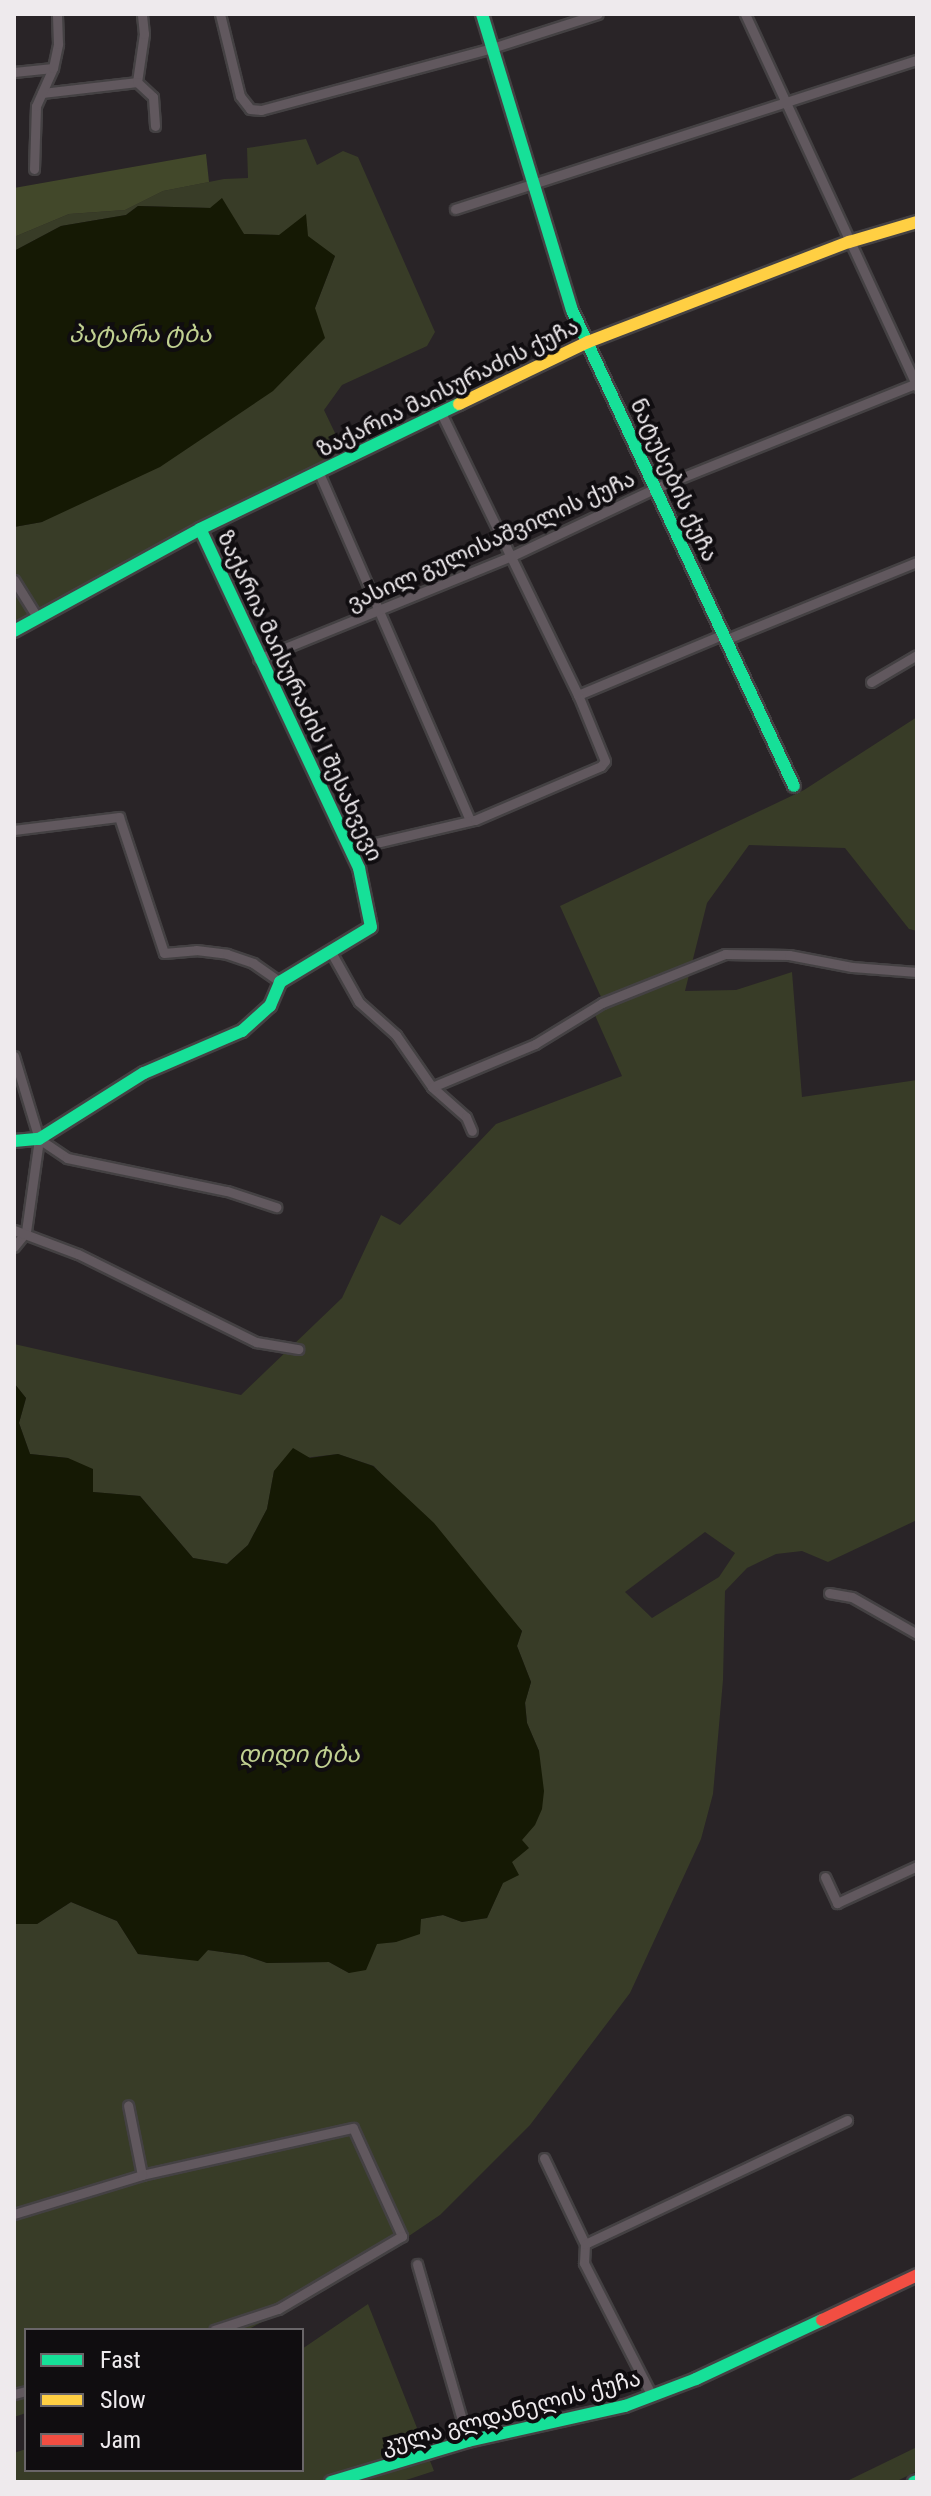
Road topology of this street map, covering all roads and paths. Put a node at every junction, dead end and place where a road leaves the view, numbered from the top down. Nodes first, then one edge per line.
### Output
1 (57, 14) edge
2 (142, 14) edge
3 (220, 14) edge
4 (482, 14) edge
5 (598, 14) edge
6 (745, 14) edge
7 (492, 48) junction
8 (917, 60) edge
9 (53, 68) junction
10 (14, 72) edge
11 (137, 82) junction
12 (42, 93) junction
13 (785, 105) junction
14 (155, 126) dead end
15 (34, 169) dead end
16 (532, 187) junction
17 (455, 209) dead end
18 (917, 222) edge
19 (849, 242) junction
20 (588, 342) junction
21 (916, 385) edge
22 (441, 413) junction
23 (319, 473) junction
24 (656, 488) junction
25 (200, 529) junction
26 (512, 556) junction
27 (917, 562) edge
28 (14, 580) edge
29 (379, 611) junction
30 (37, 617) junction
31 (14, 631) edge
32 (726, 636) junction
33 (917, 655) edge
34 (258, 659) junction
35 (871, 682) dead end
36 (578, 695) junction
37 (794, 786) dead end
38 (470, 821) junction
39 (14, 830) edge
40 (350, 849) junction
41 (331, 952) junction
42 (917, 972) edge
43 (280, 982) junction
44 (14, 1056) edge
45 (432, 1087) junction
46 (472, 1131) dead end
47 (39, 1139) junction
48 (14, 1141) edge
49 (276, 1207) dead end
50 (14, 1230) edge
51 (26, 1232) junction
52 (14, 1247) edge
53 (298, 1349) dead end
54 (829, 1593) dead end
55 (917, 1634) edge
56 (917, 1866) edge
57 (825, 1877) dead end
58 (128, 2105) dead end
59 (847, 2120) dead end
60 (544, 2158) dead end
61 (142, 2175) junction
62 (14, 2214) edge
63 (585, 2244) junction
64 (417, 2264) dead end
65 (917, 2275) edge
66 (220, 2328) edge
67 (652, 2396) junction
68 (468, 2441) junction
69 (331, 2482) edge

1 - 9 street
2 - 11 street
3 - 7 street
4 - 7 street, ნატუსების ქუჩა
5 - 7 street
6 - 13 street
7 - 16 street, ნატუსების ქუჩა
8 - 13 street
9 - 10 street
9 - 12 street
11 - 12 street
11 - 14 street
12 - 15 street
13 - 16 street
13 - 19 street
16 - 17 street
16 - 20 street, ნატუსების ქუჩა
18 - 19 street, ზაქარია მაისურაძის ქუჩა
19 - 20 street, ზაქარია მაისურაძის ქუჩა
19 - 21 street
20 - 22 street, ზაქარია მაისურაძის ქუჩა
20 - 24 street, ნატუსების ქუჩა
21 - 24 street, ვასილ გულისაშვილის ქუჩა
22 - 23 street, ზაქარია მაისურაძის ქუჩა
22 - 26 street
23 - 25 street, ზაქარია მაისურაძის ქუჩა
23 - 29 street
24 - 26 street, ვასილ გულისაშვილის ქუჩა
24 - 32 street, ნატუსების ქუჩა
25 - 30 street, ზაქარია მაისურაძის ქუჩა
25 - 34 street, ზაქარია მაისურაძის I შესახვევი
26 - 29 street, ვასილ გულისაშვილის ქუჩა
26 - 36 street
27 - 32 street
28 - 30 street
29 - 34 street, ვასილ გულისაშვილის ქუჩა
29 - 38 street
30 - 31 street, ზაქარია მაისურაძის ქუჩა
32 - 36 street
32 - 37 street, ნატუსების ქუჩა
33 - 35 street
34 - 40 street, ზაქარია მაისურაძის I შესახვევი
36 - 38 street
38 - 40 street
39 - 43 street
40 - 41 street, ზაქარია მაისურაძის I შესახვევი
41 - 43 street
41 - 45 street
42 - 45 street
43 - 47 street
44 - 47 street
45 - 46 street
47 - 48 street
47 - 49 street
47 - 51 street
50 - 51 street
51 - 52 street
51 - 53 street
54 - 55 street
56 - 57 street
58 - 61 street
59 - 63 street
60 - 63 street
61 - 62 street
61 - 66 street
63 - 67 street
64 - 68 street
65 - 67 street, კულა გლდანელის ქუჩა
67 - 68 street, კულა გლდანელის ქუჩა
68 - 69 street, კულა გლდანელის ქუჩა

